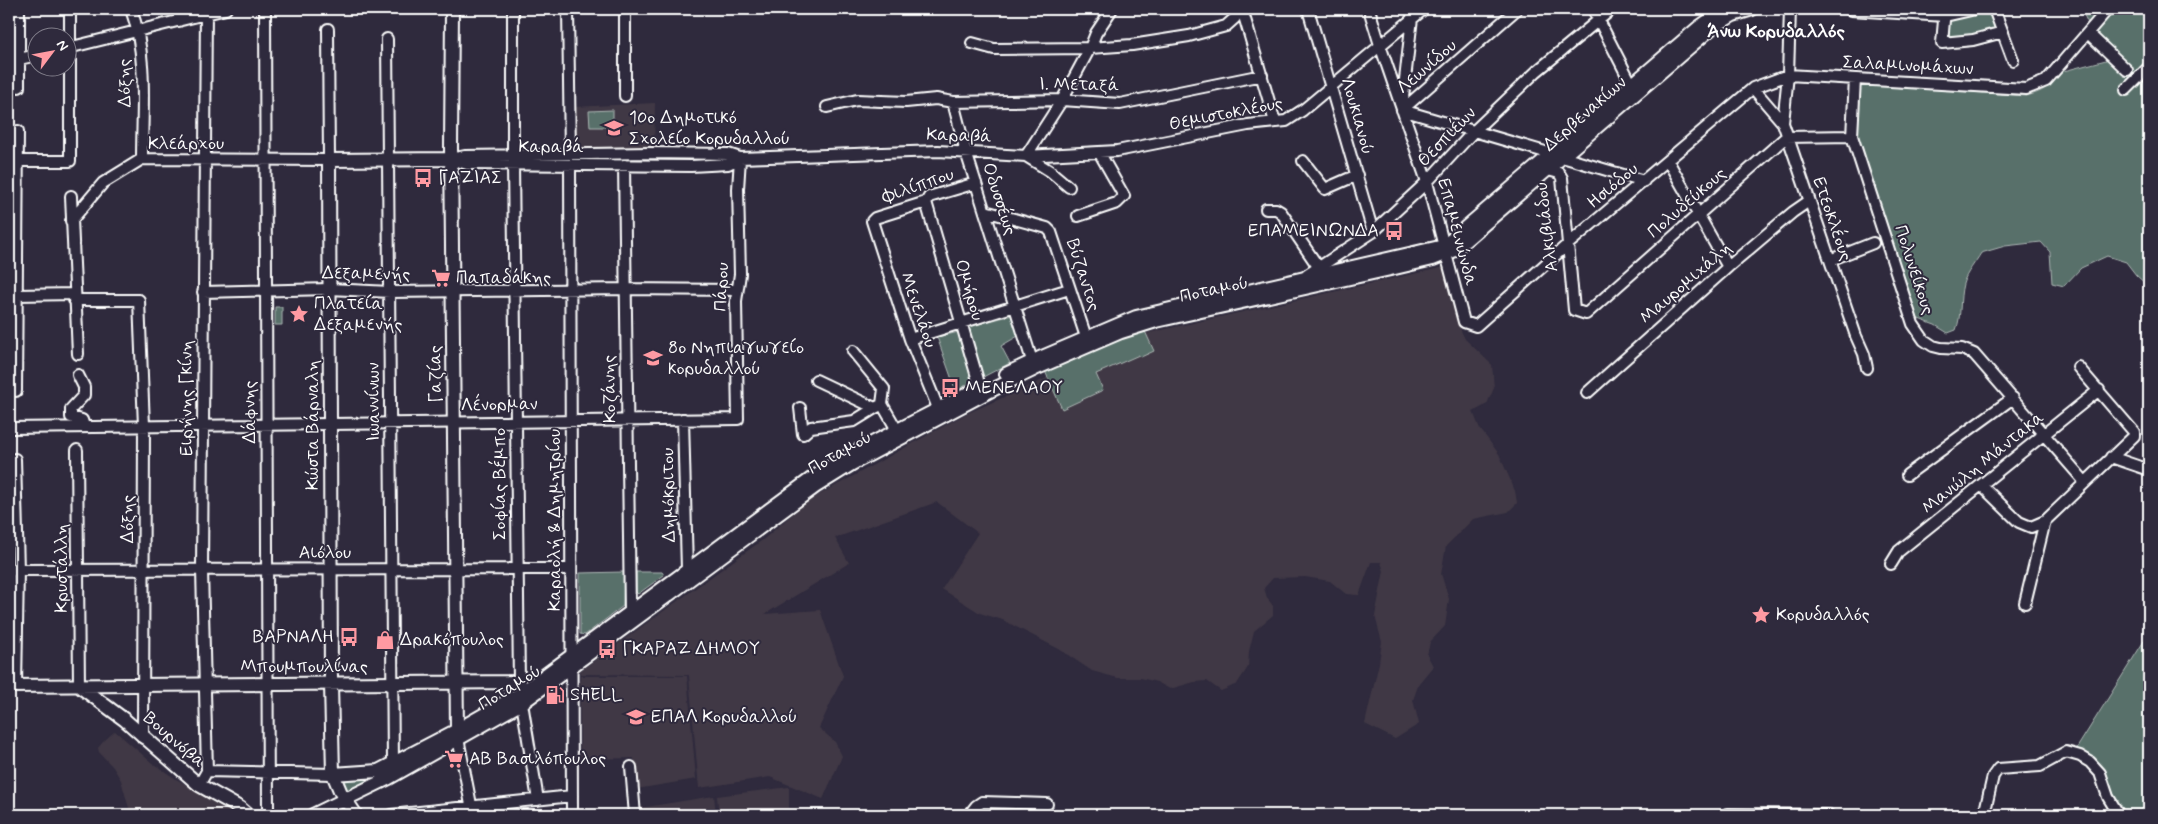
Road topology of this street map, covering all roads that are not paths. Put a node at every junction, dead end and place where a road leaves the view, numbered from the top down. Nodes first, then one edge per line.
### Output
1 (19, 9) edge
2 (70, 9) edge
3 (131, 9) edge
4 (179, 9) edge
5 (226, 9) edge
6 (265, 9) edge
7 (452, 9) edge
8 (513, 9) edge
9 (568, 9) edge
10 (625, 9) edge
11 (1112, 9) edge
12 (1237, 9) edge
13 (1242, 9) edge
14 (1308, 9) edge
15 (1369, 9) edge
16 (1424, 9) edge
17 (1518, 9) edge
18 (1593, 9) edge
19 (1612, 9) edge
20 (1725, 9) edge
21 (1752, 9) edge
22 (1790, 9) edge
23 (1851, 9) edge
24 (1971, 9) edge
25 (1994, 9) edge
26 (2108, 9) edge
27 (206, 11) edge
28 (1945, 12) edge
29 (1412, 14) edge
30 (1598, 20) junction
31 (179, 22) junction
32 (70, 28) edge
33 (328, 29) dead end
34 (139, 30) junction
35 (2003, 32) junction
36 (2088, 33) junction
37 (387, 39) dead end
38 (972, 43) dead end
39 (78, 45) edge
40 (1380, 45) junction
41 (1090, 48) junction
42 (28, 57) edge
43 (20, 59) junction
44 (2013, 60) dead end
45 (9, 61) edge
46 (2149, 67) edge
47 (2127, 70) dead end
48 (1262, 75) junction
49 (1788, 75) junction
50 (69, 78) edge
51 (1855, 79) junction
52 (1632, 85) junction
53 (1331, 86) junction
54 (19, 87) dead end
55 (1753, 88) junction
56 (2126, 90) dead end
57 (625, 96) dead end
58 (1062, 100) junction
59 (953, 102) junction
60 (827, 106) dead end
61 (1402, 110) junction
62 (1275, 122) junction
63 (1783, 123) junction
64 (18, 131) dead end
65 (1474, 131) junction
66 (1852, 136) junction
67 (1786, 137) junction
68 (966, 152) junction
69 (1099, 152) junction
70 (1557, 155) junction
71 (1026, 156) junction
72 (740, 158) junction
73 (142, 159) junction
74 (389, 159) junction
75 (451, 159) junction
76 (205, 160) junction
77 (266, 160) junction
78 (329, 160) junction
79 (513, 160) junction
80 (570, 160) junction
81 (1303, 161) dead end
82 (1668, 161) junction
83 (18, 162) junction
84 (624, 165) junction
85 (1548, 170) junction
86 (1357, 175) junction
87 (1644, 181) junction
88 (1427, 182) junction
89 (976, 183) junction
90 (1069, 188) dead end
91 (71, 196) dead end
92 (1809, 201) junction
93 (926, 202) junction
94 (1266, 209) dead end
95 (985, 211) junction
96 (1698, 215) junction
97 (1078, 216) dead end
98 (72, 221) junction
99 (872, 221) joint
100 (1374, 232) junction
101 (1873, 243) dead end
102 (1567, 245) junction
103 (1446, 250) junction
104 (1830, 260) junction
105 (1728, 267) junction
106 (1319, 268) junction
107 (1300, 279) junction
108 (1570, 288) joint
109 (330, 289) junction
110 (625, 289) junction
111 (1069, 289) junction
112 (266, 290) junction
113 (570, 290) junction
114 (737, 290) junction
115 (452, 291) junction
116 (514, 291) junction
117 (203, 292) junction
118 (390, 292) junction
119 (17, 295) junction
120 (74, 297) junction
121 (1016, 306) junction
122 (1464, 322) joint
123 (962, 323) junction
124 (1086, 337) junction
125 (910, 339) junction
126 (853, 351) dead end
127 (78, 354) dead end
128 (1034, 365) junction
129 (2078, 367) dead end
130 (1867, 368) dead end
131 (78, 375) dead end
132 (816, 380) dead end
133 (980, 387) junction
134 (2099, 390) junction
135 (16, 391) dead end
136 (1587, 393) dead end
137 (2012, 398) junction
138 (878, 406) junction
139 (800, 408) dead end
140 (938, 408) junction
141 (683, 419) junction
142 (738, 419) joint
143 (627, 420) junction
144 (516, 421) junction
145 (571, 421) junction
146 (454, 422) junction
147 (390, 423) junction
148 (266, 424) junction
149 (330, 424) junction
150 (203, 425) junction
151 (144, 426) junction
152 (80, 427) junction
153 (9, 428) edge
154 (897, 430) junction
155 (2044, 435) junction
156 (77, 450) dead end
157 (2111, 457) junction
158 (15, 460) dead end
159 (2149, 470) edge
160 (1907, 475) dead end
161 (2085, 482) junction
162 (1981, 485) junction
163 (2045, 521) junction
164 (1891, 564) dead end
165 (517, 569) junction
166 (571, 569) junction
167 (13, 570) edge
168 (78, 570) junction
169 (144, 570) junction
170 (202, 570) junction
171 (266, 570) junction
172 (331, 570) junction
173 (391, 570) junction
174 (456, 570) junction
175 (687, 570) junction
176 (2025, 603) dead end
177 (630, 612) junction
178 (572, 661) junction
179 (331, 684) junction
180 (392, 684) junction
181 (457, 684) junction
182 (11, 685) edge
183 (204, 685) junction
184 (267, 685) junction
185 (79, 686) junction
186 (145, 686) junction
187 (522, 692) junction
188 (457, 735) junction
189 (143, 738) junction
190 (393, 764) junction
191 (631, 767) dead end
192 (206, 771) junction
193 (268, 772) junction
194 (334, 774) junction
195 (199, 785) junction
196 (572, 796) junction
197 (345, 800) junction
198 (538, 800) junction
199 (1047, 804) dead end
200 (472, 811) edge
201 (1727, 814) edge
202 (248, 815) edge
203 (268, 815) edge
204 (313, 815) edge
205 (356, 815) edge
206 (391, 815) edge
207 (572, 815) edge
208 (634, 815) edge
209 (969, 815) edge
210 (1829, 815) edge
211 (1984, 815) edge
212 (2119, 815) edge

1 - 43 street
2 - 32 street
3 - 34 street, Δόξης
4 - 31 street
5 - 27 street
6 - 77 street, Δάφνης
7 - 75 street, Γαζίας
8 - 79 street, Σοφίας Βέμπο
9 - 80 street, Καραολή & Δημητρίου
10 - 57 street
11 - 41 street
12 - 41 street
13 - 48 street
14 - 53 street, Λουκιανού
15 - 40 street, Επαμεινώνδα
16 - 29 street, Θεμιστοκλέους
17 - 61 street, Λεωνίδου
18 - 30 street
19 - 30 street, Θεσπιέων
20 - 52 street, Δερβενακίων
21 - 70 street, Δερβενακίων
22 - 49 street
23 - 28 street
24 - 28 street
25 - 35 street
26 - 36 street
27 - 31 street
27 - 76 street, Ειρήνης Γκίνη
28 - 35 street
29 - 40 street, Θεμιστοκλέους
29 - 61 street
30 - 52 street
30 - 65 street, Θεσπιέων
31 - 34 street
33 - 78 street, Κώστα Βάρναλη
34 - 39 street
34 - 73 street, Δόξης
35 - 44 street
36 - 47 street
36 - 51 street, Σαλαμινομάχων
37 - 74 street, Ιωαννίνων
38 - 41 street
40 - 53 street, Θεμιστοκλέους
40 - 61 street, Επαμεινώνδα
41 - 58 street
42 - 43 street
43 - 45 street
43 - 54 street
46 - 56 street
48 - 58 street, Ι. Μεταξά
48 - 62 street
49 - 51 street, Σαλαμινομάχων
49 - 55 street, Ησιόδου
49 - 63 street
50 - 83 street
51 - 66 street, Πολυνείκους
52 - 70 street, Δερβενακίων
53 - 62 street, Θεμιστοκλέους
53 - 86 street, Λουκιανού
55 - 63 street, Ετεοκλέους
55 - 82 street, Ησιόδου
58 - 59 street, Ι. Μεταξά
58 - 71 street
59 - 60 street
59 - 68 street, Οδυσσέως
61 - 65 street
61 - 88 street, Επαμεινώνδα
62 - 69 street, Θεμιστοκλέους
63 - 67 street, Ετεοκλέους
64 - 83 street
65 - 70 street
65 - 88 street, Θεσπιέων
66 - 67 street
66 - 137 street, Πολυνείκους
67 - 92 street, Ετεοκλέους
67 - 96 street, Πολυδεύκους
68 - 71 street, Καραβά
68 - 72 street, Καραβά
68 - 89 street, Οδυσσέως
69 - 71 street, Θεμιστοκλέους
69 - 97 street
70 - 85 street, Δερβενακίων
70 - 87 street
70 - 103 street, Δερβενακίων
71 - 90 street
72 - 80 street, Καραβά
72 - 84 street, Καραβά
72 - 114 street, Πάρου
73 - 76 street, Κλεάρχου
73 - 98 street, Κλεάρχου
74 - 75 street, Καραβά
74 - 78 street, Καραβά
74 - 118 street, Ιωαννίνων
75 - 79 street, Καραβά
75 - 115 street, Γαζίας
76 - 77 street, Κλεάρχου
76 - 117 street, Ειρήνης Γκίνη
77 - 78 street, Καραβά
77 - 112 street, Δάφνης
78 - 109 street, Κώστα Βάρναλη
79 - 80 street, Καραβά
79 - 116 street, Σοφίας Βέμπο
80 - 84 street, Καραβά
80 - 113 street, Καραολή & Δημητρίου
81 - 86 street
82 - 87 street, Ησιόδου
82 - 96 street
83 - 119 street
84 - 110 street, Κοζάνης
85 - 102 street, Αλκιβιάδου
85 - 103 street, Δερβενακίων
86 - 100 street, Λουκιανού
87 - 102 street, Ησιόδου
88 - 100 street, Θεσπιέων
88 - 103 street, Επαμεινώνδα
89 - 93 street, Φιλίππου
89 - 95 street, Οδυσσέως
91 - 98 street
92 - 104 street, Ετεοκλέους
92 - 105 street, Μαυρομιχάλη
93 - 99 street, Φιλίππου
93 - 123 street, Ομήρου
94 - 106 street
95 - 111 street, Βύζαντος
95 - 121 street, Οδυσσέως
96 - 105 street
96 - 108 street, Πολυδεύκους
98 - 120 street
99 - 125 street, Μενελάου
100 - 106 street, Θεσπιέων
101 - 104 street
102 - 108 street, Αλκιβιάδου
102 - 122 street, Ησιόδου
103 - 107 street, Ποταμού
103 - 122 street, Επαμεινώνδα
103 - 128 street, Ποταμού
104 - 130 street, Ετεοκλέους
105 - 136 street, Μαυρομιχάλη
106 - 107 street, Θεσπιέων
107 - 124 street, Ποταμού
109 - 112 street, Δεξαμενής
109 - 118 street, Δεξαμενής
109 - 149 street, Κώστα Βάρναλη
110 - 113 street, Δεξαμενής
110 - 114 street, Δεξαμενής
110 - 143 street, Κοζάνης
111 - 121 street
111 - 124 street, Βύζαντος
112 - 117 street, Δεξαμενής
112 - 148 street, Δάφνης
113 - 116 street, Δεξαμενής
113 - 145 street, Καραολή & Δημητρίου
114 - 142 street, Πάρου
115 - 116 street, Δεξαμενής
115 - 118 street, Δεξαμενής
115 - 146 street, Γαζίας
116 - 144 street, Σοφίας Βέμπο
117 - 150 street, Ειρήνης Γκίνη
118 - 147 street, Ιωαννίνων
119 - 120 street
119 - 135 street
120 - 127 street
120 - 151 street, Δόξης
121 - 123 street
121 - 128 street, Οδυσσέως
123 - 125 street
123 - 133 street, Ομήρου
124 - 128 street, Ποταμού
125 - 140 street, Μενελάου
126 - 138 street
128 - 133 street, Ποταμού
128 - 178 street, Ποταμού
129 - 134 street
131 - 152 street
132 - 138 street
133 - 140 street, Ποταμού
134 - 155 street, Μανώλη Μάντακα
134 - 157 street
137 - 155 street, Πολυνείκους
137 - 160 street
138 - 139 street
138 - 154 street
140 - 154 street, Ποταμού
141 - 142 street, Λένορμαν
141 - 143 street, Λένορμαν
141 - 175 street, Δημόκριτου
143 - 145 street, Λένορμαν
143 - 177 street, Κοζάνης
144 - 145 street, Λένορμαν
144 - 146 street, Λένορμαν
144 - 165 street, Σοφίας Βέμπο
145 - 166 street, Καραολή & Δημητρίου
146 - 147 street, Λένορμαν
146 - 174 street, Γαζίας
147 - 149 street, Λένορμαν
147 - 173 street, Ιωαννίνων
148 - 149 street, Λένορμαν
148 - 150 street, Λένορμαν
148 - 171 street, Δάφνης
149 - 172 street, Κώστα Βάρναλη
150 - 151 street, Λένορμαν
150 - 170 street, Ειρήνης Γκίνη
151 - 152 street, Λένορμαν
151 - 169 street, Δόξης
152 - 153 street, Λένορμαν
154 - 175 street, Ποταμού
155 - 161 street, Πολυνείκους
155 - 162 street, Μανώλη Μάντακα
156 - 168 street, Κρυστάλλη
157 - 159 street
157 - 161 street
158 - 167 street
161 - 163 street
162 - 163 street
162 - 164 street, Μανώλη Μάντακα
163 - 176 street
165 - 166 street, Αιόλου
165 - 174 street, Αιόλου
165 - 187 street, Σοφίας Βέμπο
166 - 178 street, Καραολή & Δημητρίου
167 - 168 street, Αιόλου
167 - 182 street
168 - 169 street, Αιόλου
168 - 185 street, Κρυστάλλη
169 - 170 street, Αιόλου
169 - 186 street, Δόξης
170 - 171 street, Αιόλου
170 - 183 street, Ειρήνης Γκίνη
171 - 172 street, Αιόλου
171 - 184 street, Δάφνης
172 - 173 street, Αιόλου
172 - 179 street, Κώστα Βάρναλη
173 - 174 street, Αιόλου
173 - 180 street, Ιωαννίνων
174 - 181 street, Γαζίας
175 - 177 street, Ποταμού
177 - 178 street, Ποταμού
178 - 187 street, Ποταμού
178 - 196 street, Καραολή & Δημητρίου
179 - 180 street, Μπουμπουλίνας
179 - 184 street, Μπουμπουλίνας
179 - 194 street, Κώστα Βάρναλη
180 - 181 street, Μπουμπουλίνας
180 - 190 street, Ιωαννίνων
181 - 187 street, Μπουμπουλίνας
181 - 188 street, Γαζίας
182 - 185 street, Μπουμπουλίνας
183 - 184 street, Μπουμπουλίνας
183 - 186 street, Μπουμπουλίνας
183 - 192 street, Ειρήνης Γκίνη
184 - 193 street, Δάφνης
185 - 186 street, Μπουμπουλίνας
185 - 189 street, Βουρνόβα
186 - 189 street, Δόξης
187 - 188 street, Ποταμού
187 - 198 street, Σοφίας Βέμπο
188 - 190 street, Ποταμού
188 - 197 street, Ποταμού
188 - 200 street
189 - 195 street, Βουρνόβα
190 - 194 street, Ποταμού
191 - 208 street
192 - 193 street, Βουρνόβα
192 - 195 street, Ειρήνης Γκίνη
193 - 194 street, Βουρνόβα
193 - 203 street, Δάφνης
194 - 197 street, Κώστα Βάρναλη
195 - 202 street, Βουρνόβα
196 - 198 street
196 - 207 street, Καραολή & Δημητρίου
197 - 204 street, Ποταμού
197 - 205 street, Κώστα Βάρναλη
198 - 200 street
199 - 209 street
200 - 206 street
201 - 210 street
211 - 212 street

